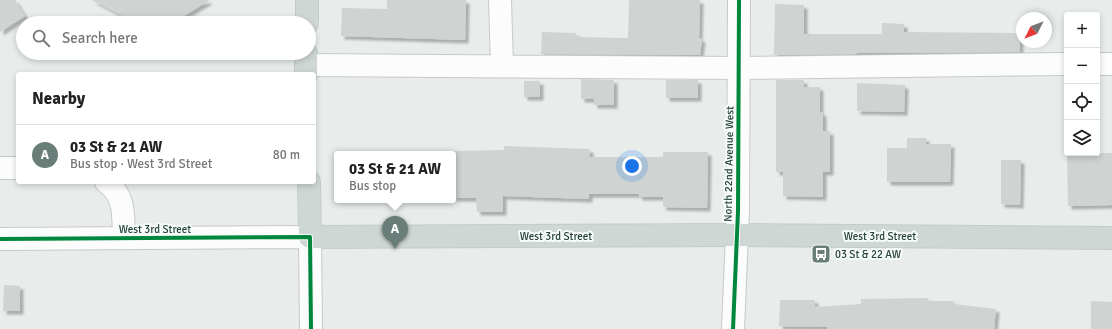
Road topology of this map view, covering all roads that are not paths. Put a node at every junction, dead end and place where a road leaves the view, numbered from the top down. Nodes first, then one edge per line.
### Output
1 (307, 0) edge
2 (500, 0) edge
3 (739, 0) edge
4 (307, 16) edge
5 (306, 64) edge
6 (1064, 64) edge
7 (1100, 64) edge
8 (1112, 64) edge
9 (502, 66) junction
10 (739, 68) junction
11 (0, 168) edge
12 (16, 168) edge
13 (109, 184) edge
14 (309, 184) edge
15 (737, 236) junction
16 (310, 237) junction
17 (124, 238) junction
18 (1112, 238) edge
19 (0, 239) edge
20 (311, 329) edge
21 (733, 329) edge

1 - 4 main road
2 - 9 street
3 - 10 street, North 22nd Avenue West
5 - 9 street
6 - 10 street
7 - 8 street
9 - 10 street
10 - 15 street, North 22nd Avenue West
11 - 12 street
13 - 17 street
14 - 16 main road
15 - 16 main road, West 3rd Street
15 - 18 main road, West 3rd Street
15 - 21 street, North 22nd Avenue West
16 - 17 street, West 3rd Street
16 - 20 street
17 - 19 street, West 3rd Street

